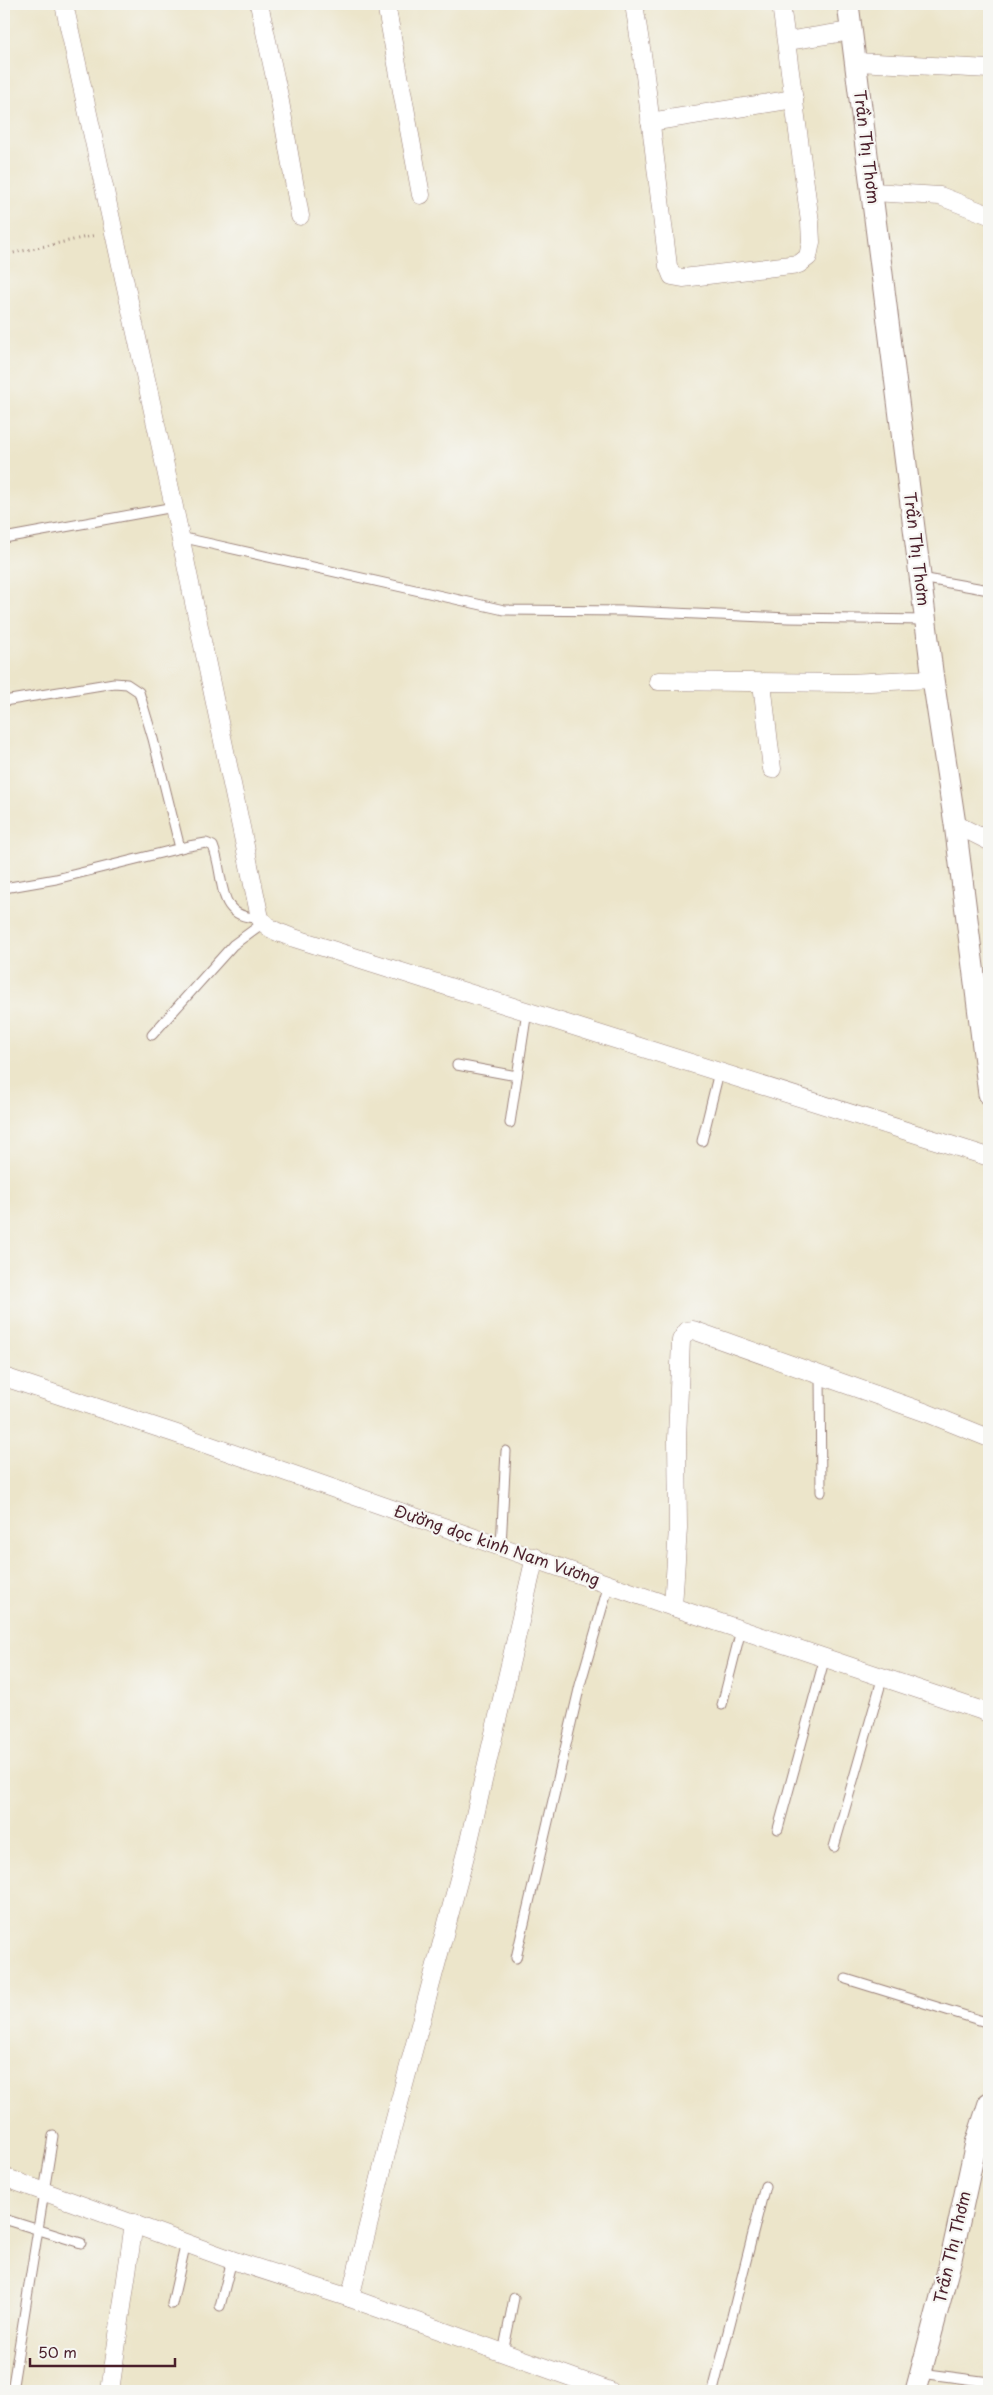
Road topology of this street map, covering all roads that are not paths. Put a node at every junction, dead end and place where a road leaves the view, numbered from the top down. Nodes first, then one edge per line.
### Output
1 (64, 4) edge
2 (259, 4) edge
3 (386, 4) edge
4 (634, 4) edge
5 (781, 4) edge
6 (848, 4) edge
7 (847, 32) junction
8 (792, 40) junction
9 (856, 62) junction
10 (989, 69) edge
11 (794, 99) junction
12 (650, 122) junction
13 (873, 192) junction
14 (421, 195) dead end
15 (989, 215) edge
16 (300, 216) dead end
17 (174, 507) junction
18 (180, 537) junction
19 (4, 538) edge
20 (921, 578) junction
21 (989, 590) edge
22 (926, 620) junction
23 (933, 679) junction
24 (658, 681) dead end
25 (762, 683) junction
26 (4, 701) edge
27 (772, 769) dead end
28 (955, 824) junction
29 (989, 841) edge
30 (180, 848) junction
31 (4, 888) edge
32 (262, 920) junction
33 (527, 1011) junction
34 (152, 1035) dead end
35 (457, 1065) dead end
36 (720, 1072) junction
37 (517, 1076) junction
38 (989, 1094) edge
39 (510, 1123) dead end
40 (702, 1141) dead end
41 (989, 1157) edge
42 (820, 1375) junction
43 (4, 1377) edge
44 (989, 1438) edge
45 (506, 1451) dead end
46 (821, 1492) dead end
47 (501, 1546) junction
48 (535, 1558) junction
49 (609, 1584) junction
50 (674, 1607) junction
51 (742, 1630) junction
52 (825, 1657) junction
53 (883, 1676) junction
54 (722, 1705) dead end
55 (989, 1713) edge
56 (778, 1829) dead end
57 (834, 1847) dead end
58 (516, 1958) dead end
59 (846, 1979) dead end
60 (989, 2022) edge
61 (989, 2103) edge
62 (53, 2136) dead end
63 (4, 2177) edge
64 (765, 2186) dead end
65 (43, 2190) junction
66 (4, 2219) edge
67 (134, 2223) junction
68 (37, 2230) junction
69 (186, 2242) junction
70 (81, 2244) dead end
71 (232, 2260) junction
72 (350, 2298) junction
73 (514, 2298) dead end
74 (172, 2304) dead end
75 (220, 2306) dead end
76 (503, 2353) junction
77 (918, 2382) edge
78 (989, 2382) edge
79 (12, 2391) edge
80 (110, 2391) edge
81 (610, 2391) edge
82 (713, 2391) edge

1 - 17 street
2 - 16 street
3 - 14 street
4 - 12 street
5 - 8 street
6 - 7 street, Trần Thị Thơm
7 - 8 street
7 - 9 street, Trần Thị Thơm
8 - 11 street
9 - 10 street
9 - 13 street, Trần Thị Thơm
11 - 12 street
11 - 12 street
13 - 15 street
13 - 20 street, Trần Thị Thơm
17 - 18 street
17 - 19 lane
18 - 22 lane
18 - 32 street
20 - 21 lane
20 - 22 street, Trần Thị Thơm
22 - 23 street, Trần Thị Thơm
23 - 25 street
23 - 28 street, Trần Thị Thơm
24 - 25 street
25 - 27 street
26 - 30 lane
28 - 29 street
28 - 38 street, Trần Thị Thơm
30 - 31 lane
30 - 32 lane
32 - 33 street
32 - 34 lane
33 - 36 street
33 - 37 lane
35 - 37 lane
36 - 40 lane
36 - 41 street
37 - 39 lane
42 - 44 street
42 - 46 lane
42 - 50 street
43 - 47 street, Đường dọc kinh Nam Vương
45 - 47 lane
47 - 48 street, Đường dọc kinh Nam Vương
48 - 49 street, Đường dọc kinh Nam Vương
48 - 72 street
49 - 50 street, Đường dọc kinh Nam Vương
49 - 58 lane
50 - 51 street, Đường dọc kinh Nam Vương
51 - 52 street, Đường dọc kinh Nam Vương
51 - 54 lane
52 - 53 street, Đường dọc kinh Nam Vương
52 - 56 lane
53 - 55 street, Đường dọc kinh Nam Vương
53 - 57 lane
59 - 60 lane
61 - 77 street, Trần Thị Thơm
62 - 65 lane
63 - 65 street
64 - 82 lane
65 - 67 street
65 - 68 lane
66 - 68 lane
67 - 69 street
67 - 80 street
68 - 70 lane
68 - 79 lane
69 - 71 street
69 - 74 lane
71 - 72 street
71 - 75 lane
72 - 76 street
73 - 76 lane
76 - 81 street
77 - 78 lane

